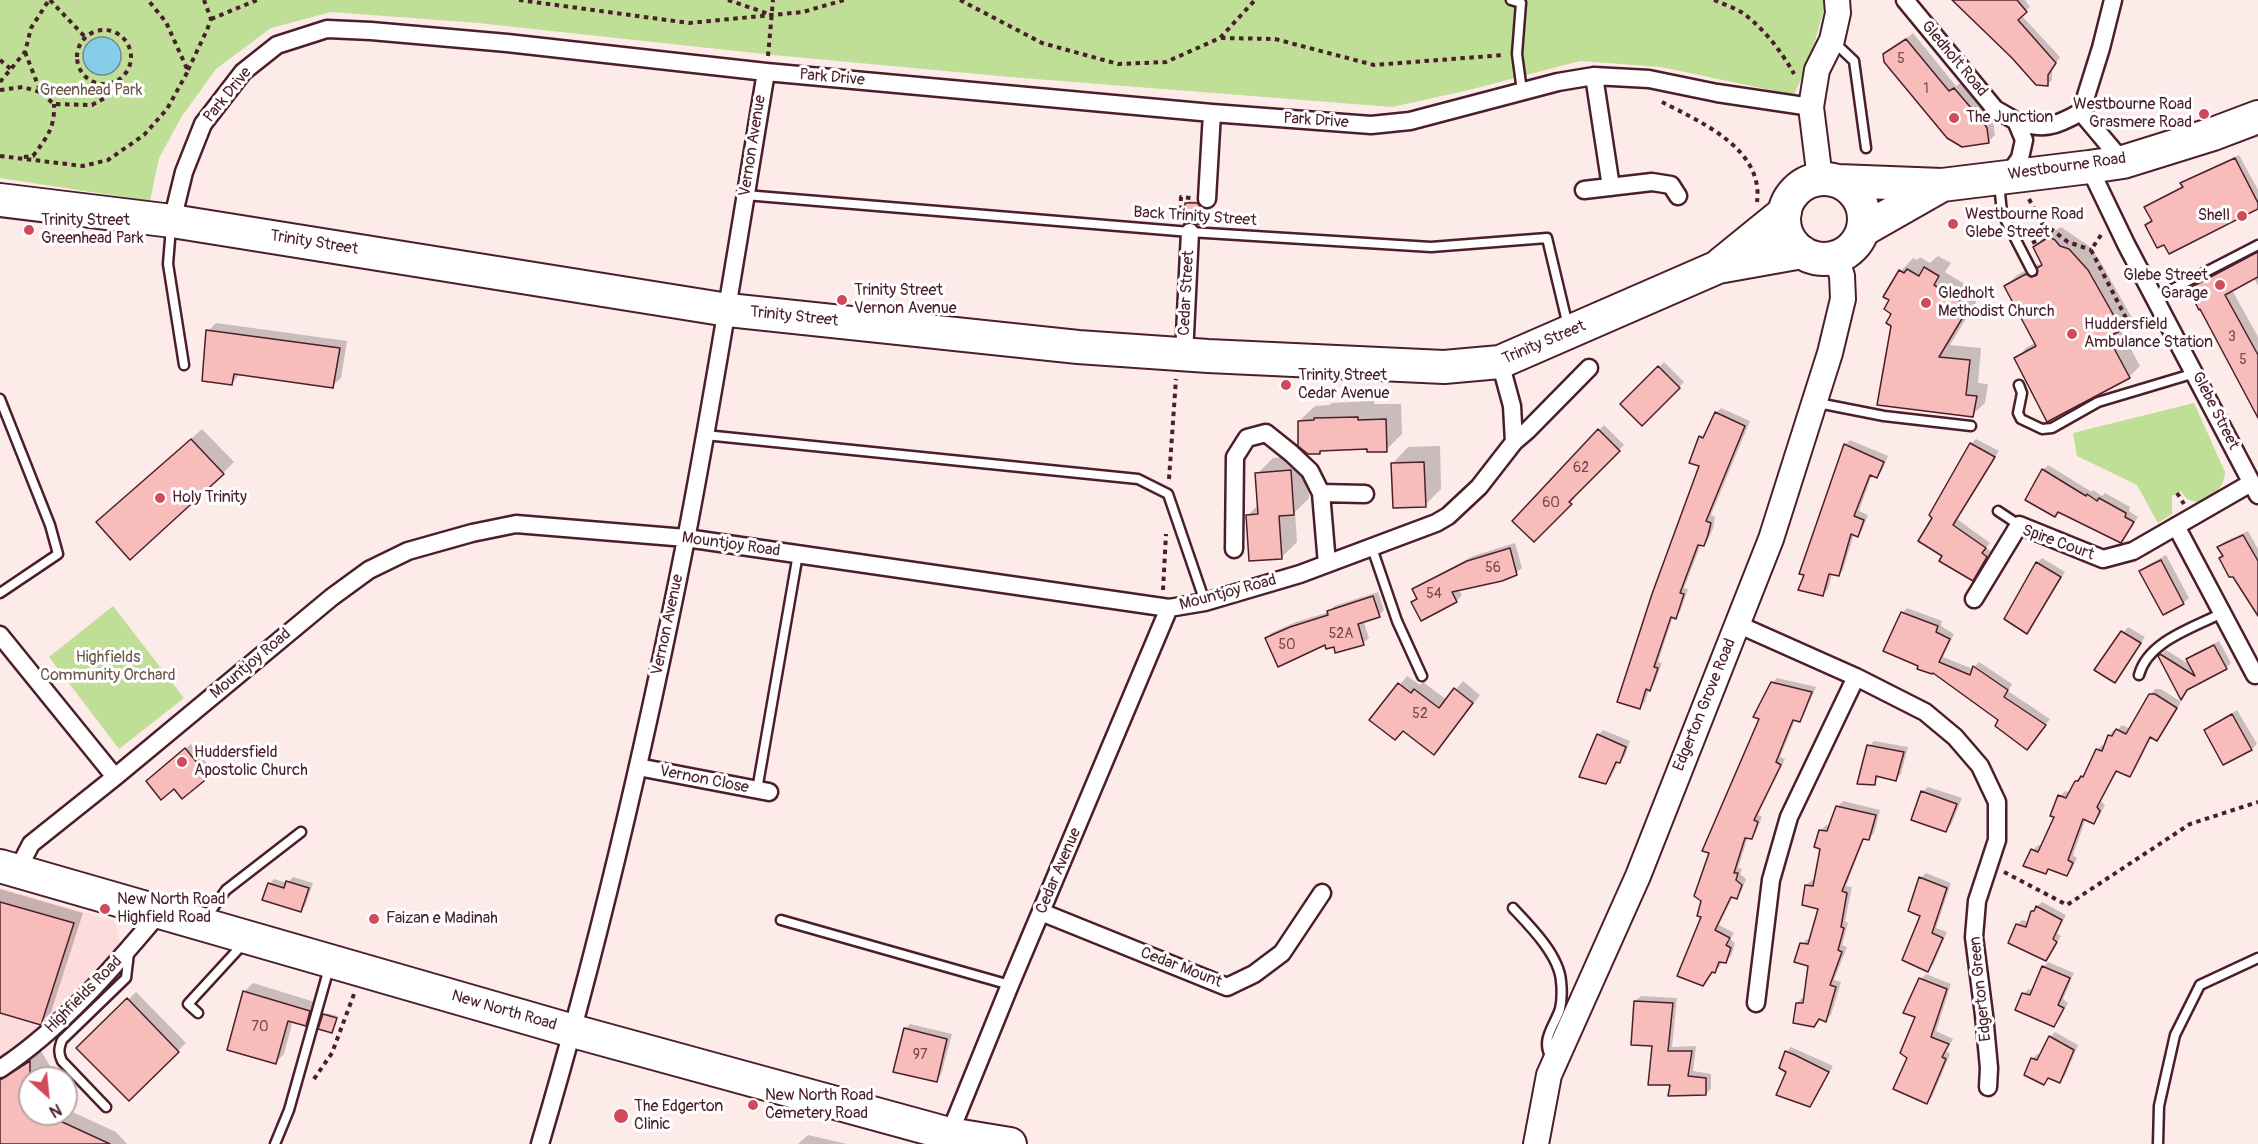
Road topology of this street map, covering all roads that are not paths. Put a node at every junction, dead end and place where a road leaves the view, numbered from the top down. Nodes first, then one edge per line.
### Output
1 (1511, 0) edge
2 (1837, 0) edge
3 (1905, 0) edge
4 (2113, 0) edge
5 (1832, 40) junction
6 (766, 72) junction
7 (1594, 76) junction
8 (1522, 91) junction
9 (1811, 106) junction
10 (2081, 112) junction
11 (1212, 113) junction
12 (2258, 117) edge
13 (2016, 121) junction
14 (1866, 148) dead end
15 (2123, 162) junction
16 (2089, 167) junction
17 (2009, 176) junction
18 (1829, 180) junction
19 (1942, 184) junction
20 (1611, 187) junction
21 (1584, 190) dead end
22 (745, 195) junction
23 (1678, 196) dead end
24 (1207, 199) dead end
25 (0, 200) edge
26 (1785, 212) junction
27 (172, 221) junction
28 (1863, 230) junction
29 (1190, 232) junction
30 (2258, 245) edge
31 (1802, 252) junction
32 (1836, 257) junction
33 (1718, 267) junction
34 (2031, 271) dead end
35 (2155, 298) junction
36 (728, 310) junction
37 (1570, 332) junction
38 (1181, 354) junction
39 (1500, 362) junction
40 (184, 365) dead end
41 (1590, 368) dead end
42 (2195, 373) junction
43 (2019, 385) dead end
44 (0, 399) edge
45 (1814, 402) junction
46 (1971, 426) dead end
47 (705, 435) junction
48 (1514, 442) junction
49 (2255, 489) edge
50 (1322, 493) junction
51 (1365, 494) dead end
52 (1998, 511) dead end
53 (2019, 525) junction
54 (2176, 526) junction
55 (686, 538) junction
56 (1372, 548) junction
57 (1234, 549) dead end
58 (798, 554) junction
59 (1327, 564) junction
60 (0, 593) edge
61 (1974, 599) dead end
62 (1205, 602) junction
63 (1165, 608) junction
64 (2222, 613) junction
65 (1737, 624) junction
66 (0, 635) edge
67 (2139, 675) dead end
68 (2255, 675) dead end
69 (1422, 676) dead end
70 (1856, 677) junction
71 (638, 767) junction
72 (115, 777) junction
73 (763, 791) joint
74 (301, 832) dead end
75 (9, 868) edge
76 (1322, 893) dead end
77 (1513, 908) dead end
78 (160, 912) junction
79 (1041, 912) junction
80 (781, 920) dead end
81 (201, 924) junction
82 (248, 938) junction
83 (130, 948) junction
84 (2258, 958) edge
85 (330, 962) junction
86 (1010, 985) junction
87 (1756, 1003) dead end
88 (198, 1013) dead end
89 (573, 1031) junction
90 (1555, 1062) junction
91 (0, 1069) edge
92 (1988, 1087) dead end
93 (106, 1107) dead end
94 (947, 1139) edge
95 (275, 1144) edge
96 (540, 1144) edge
97 (1010, 1144) edge
98 (1536, 1144) edge
99 (2158, 1144) edge

1 - 8 lane
2 - 5 street
3 - 13 street, Gledholt Road
4 - 10 street
5 - 9 street
5 - 14 lane
6 - 11 street, Park Drive
6 - 22 street, Vernon Avenue
6 - 27 street, Park Drive
7 - 8 street, Park Drive
7 - 9 street, Park Drive
7 - 20 street
8 - 11 street, Park Drive
9 - 18 street
10 - 13 street
10 - 15 street
11 - 24 street
12 - 15 highway, Westbourne Road
13 - 17 street
15 - 16 highway, Westbourne Road
16 - 17 highway, Westbourne Road
16 - 35 street, Glebe Street
17 - 19 highway, Westbourne Road
17 - 34 lane
18 - 19 highway, Westbourne Road
18 - 26 highway
18 - 28 highway
19 - 28 highway, Westbourne Road
20 - 21 street
20 - 23 street
22 - 29 lane, Back Trinity Street
22 - 36 street, Vernon Avenue
25 - 27 highway, Trinity Street
26 - 31 highway
26 - 33 highway, Trinity Street
27 - 36 highway, Trinity Street
27 - 40 lane
28 - 32 highway
29 - 37 lane, Back Trinity Street
29 - 38 street, Cedar Street
30 - 35 lane
31 - 32 highway
31 - 33 highway, Trinity Street
32 - 45 street, Edgerton Grove Road
33 - 37 highway, Trinity Street
35 - 42 street, Glebe Street
36 - 38 highway, Trinity Street
36 - 47 street, Vernon Avenue
37 - 39 highway, Trinity Street
38 - 39 highway, Trinity Street
39 - 48 street
41 - 48 street, Mountjoy Road
42 - 43 lane
42 - 49 street, Glebe Street
44 - 60 lane
45 - 46 lane
45 - 65 street, Edgerton Grove Road
47 - 55 street, Vernon Avenue
47 - 62 lane
48 - 56 street, Mountjoy Road
49 - 54 street, Spire Court
50 - 51 street
50 - 57 street
50 - 59 street
52 - 53 lane
53 - 54 street, Spire Court
53 - 61 street, Spire Court
54 - 64 street
55 - 58 street, Mountjoy Road
55 - 71 street, Vernon Avenue
55 - 72 street, Mountjoy Road
56 - 59 street, Mountjoy Road
56 - 69 lane
58 - 63 street, Mountjoy Road
58 - 73 lane
59 - 62 street, Mountjoy Road
62 - 63 street, Mountjoy Road
63 - 79 street, Cedar Avenue
64 - 67 lane
64 - 68 street
65 - 70 street, Edgerton Green
65 - 90 street, Edgerton Grove Road
66 - 72 street
70 - 87 street
70 - 92 street, Edgerton Green
71 - 73 street, Vernon Close
71 - 89 street, Vernon Avenue
72 - 75 street, Mountjoy Road
74 - 81 lane
75 - 78 highway, New North Road
76 - 79 street, Cedar Mount
77 - 90 lane
78 - 81 highway, New North Road
78 - 83 street, Highfields Road
79 - 86 street, Cedar Avenue
80 - 86 lane
81 - 82 highway, New North Road
82 - 85 highway, New North Road
82 - 88 lane
83 - 91 street, Highfields Road
83 - 93 lane
84 - 99 lane
85 - 89 highway, New North Road
85 - 95 lane
86 - 94 street, Cedar Avenue
89 - 94 highway, New North Road
89 - 96 street, Vernon Avenue
90 - 98 street, Edgerton Grove Road
94 - 97 highway, New North Road

